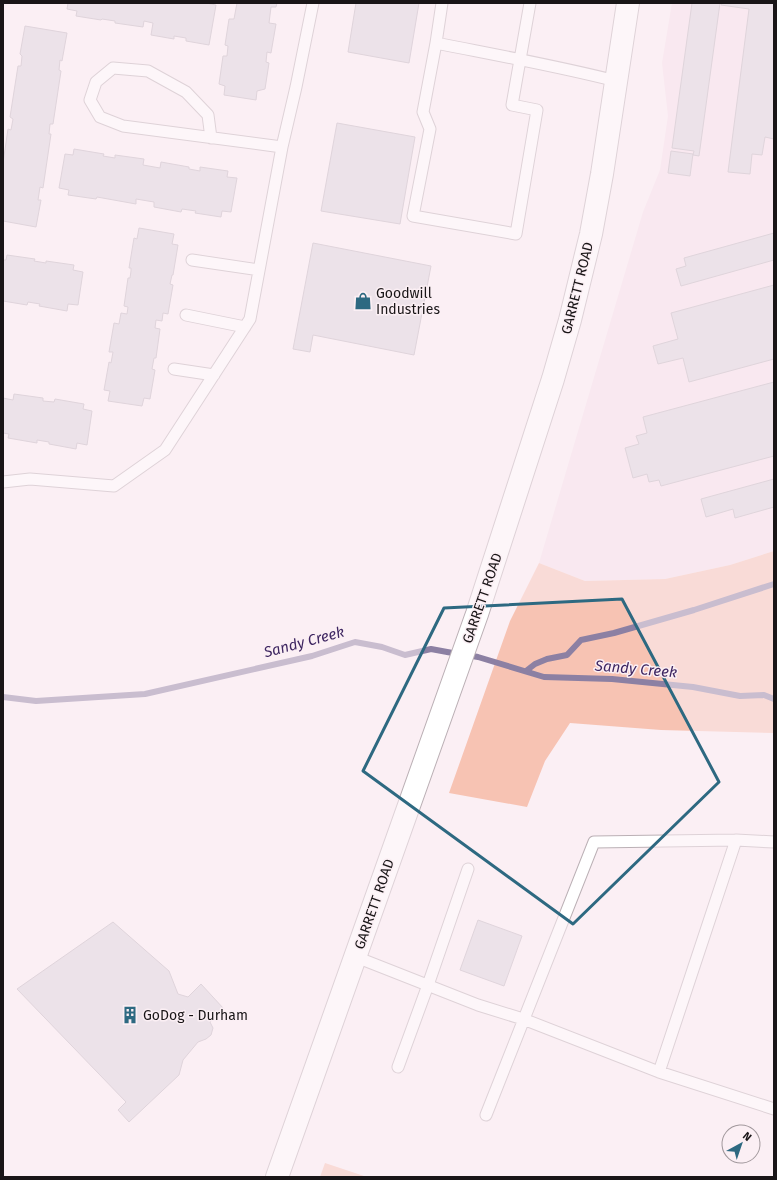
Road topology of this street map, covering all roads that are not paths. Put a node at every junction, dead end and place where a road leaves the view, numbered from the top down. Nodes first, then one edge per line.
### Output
1 (313, 3) edge
2 (442, 3) edge
3 (530, 3) edge
4 (628, 3) edge
5 (436, 43) junction
6 (520, 60) junction
7 (616, 81) junction
8 (211, 138) junction
9 (282, 147) junction
10 (192, 260) dead end
11 (259, 270) junction
12 (186, 315) dead end
13 (245, 327) junction
14 (174, 369) dead end
15 (214, 375) junction
16 (3, 482) edge
17 (736, 840) junction
18 (774, 842) edge
19 (468, 869) dead end
20 (356, 957) junction
21 (428, 985) junction
22 (523, 1020) junction
23 (398, 1067) dead end
24 (658, 1072) junction
25 (774, 1109) edge
26 (486, 1115) dead end
27 (277, 1177) edge

1 - 9 lane
2 - 5 lane
3 - 6 lane
4 - 7 street, GARRETT ROAD
5 - 6 lane
5 - 6 lane
6 - 7 lane
7 - 20 street, GARRETT ROAD
8 - 8 lane
8 - 9 lane
9 - 11 lane
10 - 11 lane
11 - 13 lane
12 - 13 lane
13 - 15 lane
14 - 15 lane
15 - 16 lane
17 - 18 lane
17 - 22 lane
17 - 24 lane
19 - 21 lane
20 - 21 lane
20 - 27 street, GARRETT ROAD
21 - 22 lane
21 - 23 lane
22 - 24 lane
22 - 26 lane
24 - 25 lane

